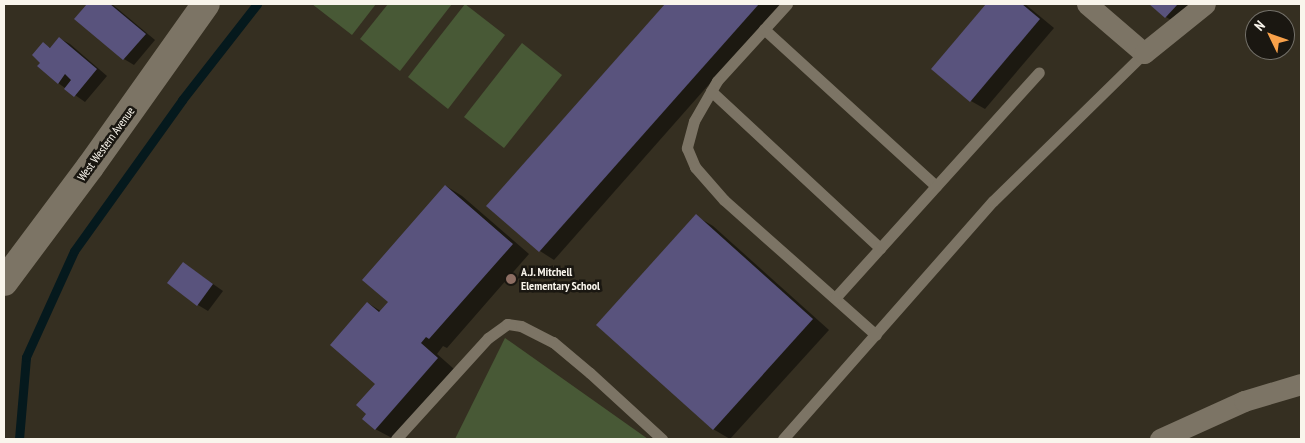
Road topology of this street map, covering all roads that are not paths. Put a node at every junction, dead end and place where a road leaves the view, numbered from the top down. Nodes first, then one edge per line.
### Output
1 (206, 4) edge
2 (787, 4) edge
3 (1086, 4) edge
4 (1205, 4) edge
5 (764, 29) junction
6 (1144, 53) junction
7 (1039, 72) dead end
8 (711, 91) junction
9 (936, 186) junction
10 (880, 248) junction
11 (4, 282) edge
12 (835, 298) junction
13 (876, 334) junction
14 (1301, 384) edge
15 (396, 439) edge
16 (662, 439) edge
17 (783, 439) edge
18 (1160, 439) edge

1 - 11 street, West Western Avenue
2 - 5 lane
3 - 6 street
4 - 6 street
5 - 8 lane
5 - 9 lane
6 - 13 lane
7 - 9 lane
8 - 10 lane
8 - 12 lane
9 - 10 lane
10 - 12 lane
12 - 13 lane
13 - 17 lane
14 - 18 street
15 - 16 lane

